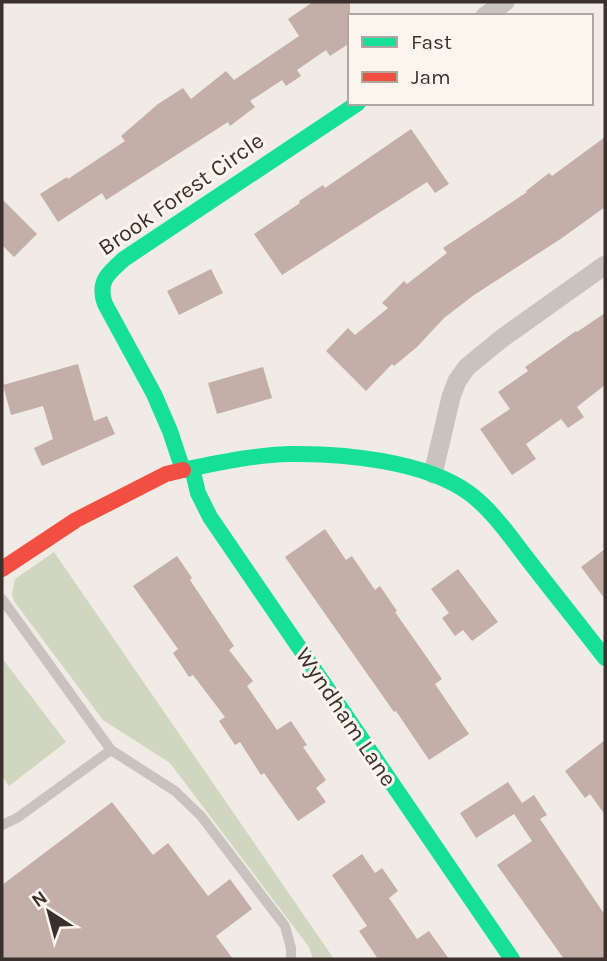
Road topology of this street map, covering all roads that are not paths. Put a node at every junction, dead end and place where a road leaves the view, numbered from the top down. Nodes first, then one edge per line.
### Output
1 (505, 2) edge
2 (488, 14) edge
3 (355, 105) edge
4 (605, 265) edge
5 (187, 469) junction
6 (433, 474) junction
7 (2, 569) edge
8 (2, 599) edge
9 (605, 658) edge
10 (111, 750) junction
11 (2, 825) edge
12 (290, 959) edge
13 (512, 959) edge

1 - 2 street
3 - 5 street, Brook Forest Circle
4 - 6 street
5 - 6 street
5 - 7 street
5 - 13 street, Wyndham Lane
6 - 9 street
8 - 10 lane
10 - 11 lane
10 - 12 lane

